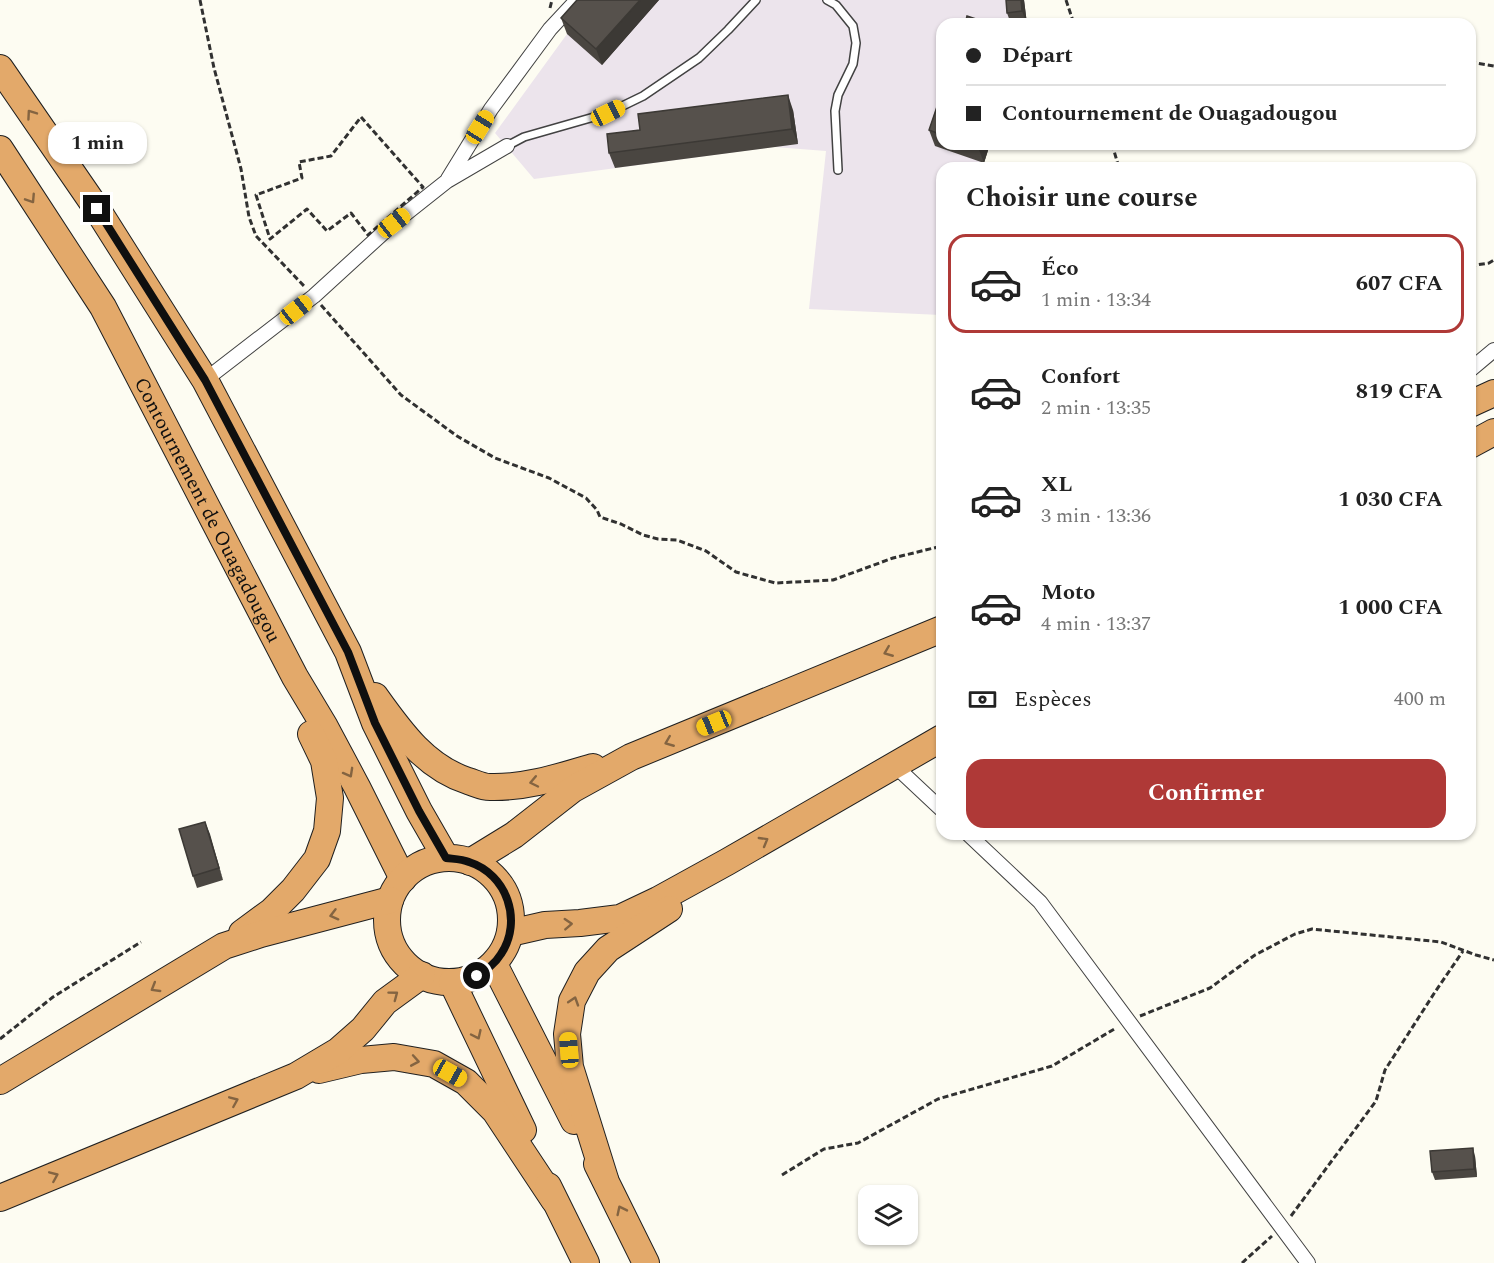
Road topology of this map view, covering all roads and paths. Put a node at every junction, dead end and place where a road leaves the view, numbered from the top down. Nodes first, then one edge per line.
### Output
1 (201, 0) edge
2 (577, 0) edge
3 (756, 0) edge
4 (826, 0) edge
5 (1066, 0) edge
6 (1072, 18) edge
7 (1476, 63) edge
8 (1494, 66) edge
9 (0, 68) edge
10 (507, 146) joint
11 (0, 149) edge
12 (331, 156) joint
13 (838, 170) dead end
14 (447, 181) junction
15 (1494, 260) edge
16 (1476, 265) edge
17 (314, 296) junction
18 (1494, 350) edge
19 (1476, 365) edge
20 (205, 380) junction
21 (1494, 393) edge
22 (1476, 401) edge
23 (1494, 432) edge
24 (1476, 442) edge
25 (936, 547) edge
26 (936, 631) edge
27 (348, 652) junction
28 (295, 677) junction
29 (936, 741) edge
30 (631, 757) junction
31 (894, 765) junction
32 (936, 804) edge
33 (974, 840) edge
34 (458, 860) junction
35 (727, 862) junction
36 (397, 890) junction
37 (510, 933) junction
38 (141, 942) dead end
39 (224, 946) junction
40 (1463, 951) dead end
41 (494, 964) junction
42 (422, 975) junction
43 (452, 982) junction
44 (0, 1039) edge
45 (296, 1076) junction
46 (0, 1081) edge
47 (606, 1179) junction
48 (0, 1198) edge
49 (554, 1200) junction
50 (1282, 1228) junction
51 (586, 1263) edge
52 (646, 1263) edge
53 (1242, 1263) edge
54 (1308, 1263) edge

1 - 17 path
2 - 14 street
3 - 10 lane
4 - 13 lane
5 - 6 path
7 - 8 path
20 -> 9 highway
10 - 14 street
11 -> 28 highway, Contournement de Ouagadougou
12 - 12 path
14 - 17 street
15 - 16 path
17 - 20 street
17 - 25 path
18 - 19 street
20 - 27 highway
21 - 22 highway
23 - 24 highway
26 -> 30 highway
30 -> 27 highway
27 - 34 highway
28 -> 36 highway, Contournement de Ouagadougou
28 - 39 highway
29 - 31 highway
30 - 34 highway
31 - 32 street
35 -> 31 highway
33 - 50 street
34 - 36 highway
34 - 37 highway
37 -> 35 highway
47 -> 35 highway
36 -> 39 highway
36 - 42 highway
37 - 41 highway
38 - 44 path
39 -> 46 highway
40 - 50 path
41 - 43 highway
41 - 47 highway
42 - 43 highway
45 -> 42 highway
43 -> 49 highway
48 -> 45 highway
45 -> 49 highway
52 -> 47 highway
49 - 51 highway
50 - 53 path
50 - 54 street

